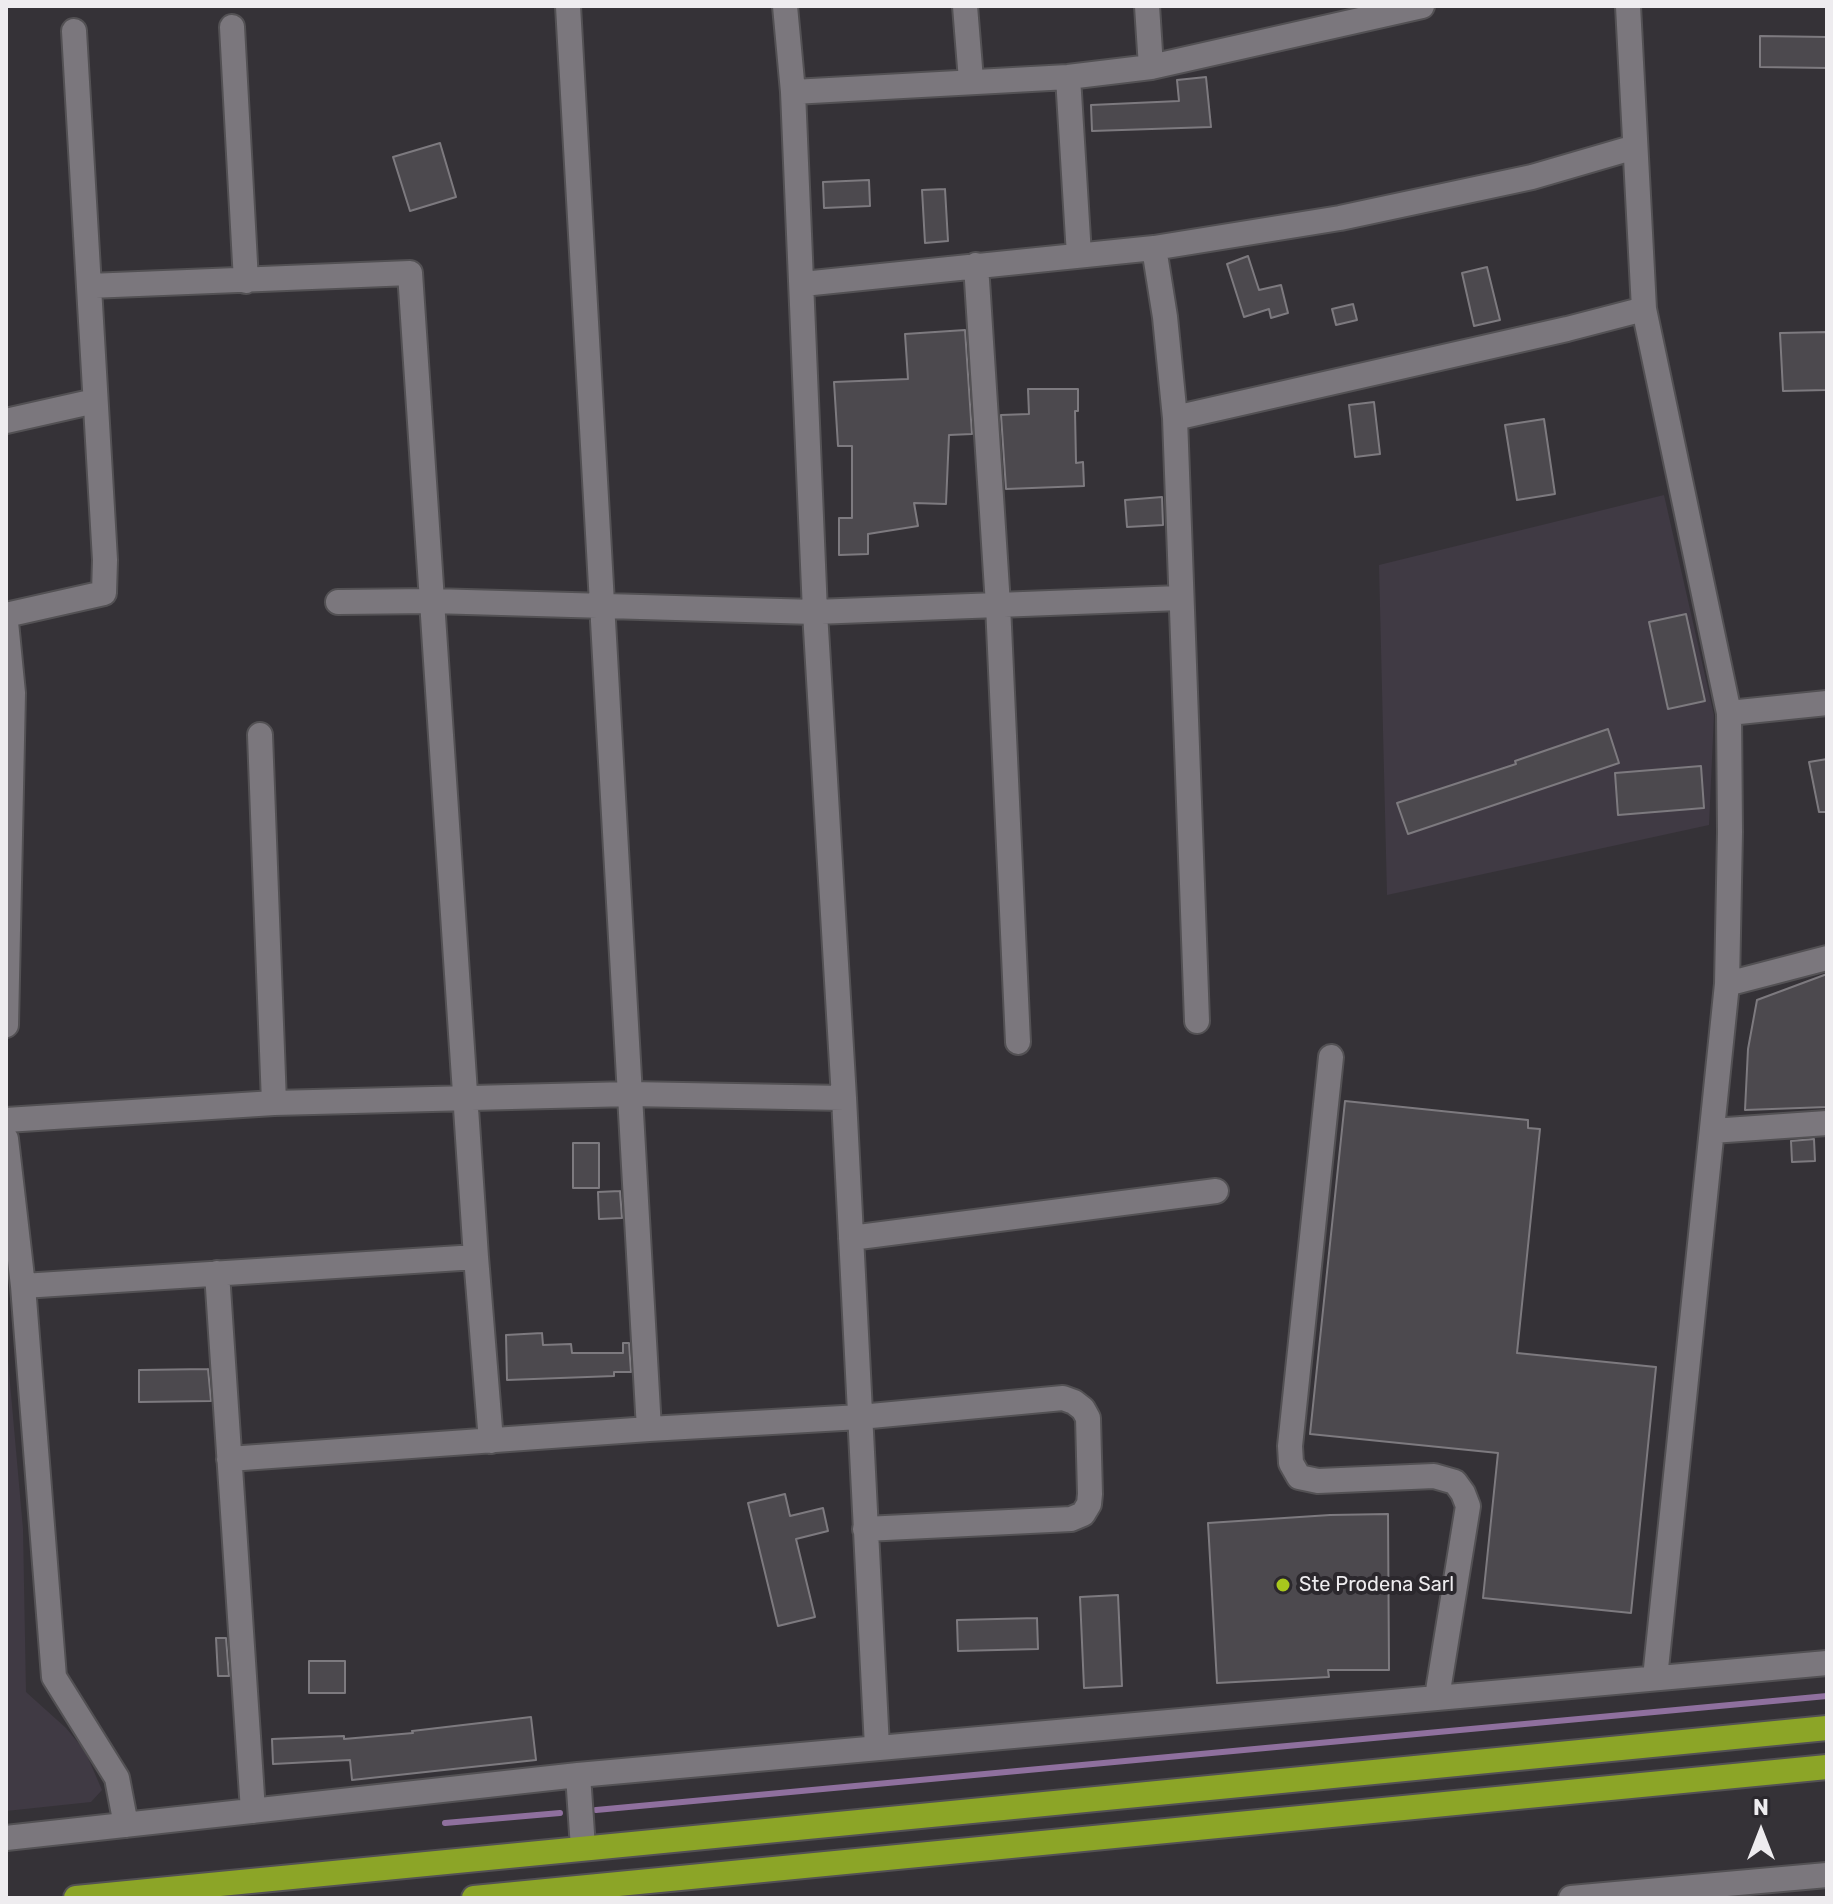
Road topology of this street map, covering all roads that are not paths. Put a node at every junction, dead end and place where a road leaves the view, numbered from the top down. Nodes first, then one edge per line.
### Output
1 (568, 6) edge
2 (785, 6) edge
3 (965, 6) edge
4 (1147, 6) edge
5 (1422, 6) edge
6 (1628, 6) edge
7 (232, 27) dead end
8 (74, 31) dead end
9 (1151, 67) junction
10 (1068, 77) junction
11 (971, 80) junction
12 (793, 92) junction
13 (1635, 147) junction
14 (1154, 248) junction
15 (1079, 255) junction
16 (976, 265) junction
17 (246, 281) junction
18 (803, 284) junction
19 (89, 286) junction
20 (1644, 309) junction
21 (95, 401) junction
22 (1175, 418) junction
23 (6, 421) edge
24 (1180, 598) junction
25 (432, 601) junction
26 (338, 602) dead end
27 (998, 605) junction
28 (602, 607) junction
29 (815, 612) junction
30 (6, 615) edge
31 (6, 622) edge
32 (1827, 703) edge
33 (1729, 713) junction
34 (260, 735) dead end
35 (1827, 958) edge
36 (1727, 984) junction
37 (1197, 1021) dead end
38 (6, 1025) edge
39 (1018, 1042) dead end
40 (1331, 1057) dead end
41 (630, 1094) junction
42 (844, 1098) junction
43 (465, 1100) junction
44 (274, 1103) junction
45 (6, 1120) edge
46 (1827, 1123) edge
47 (1712, 1131) junction
48 (6, 1139) edge
49 (1216, 1191) dead end
50 (851, 1238) junction
51 (476, 1257) junction
52 (217, 1273) junction
53 (23, 1286) junction
54 (860, 1417) junction
55 (649, 1429) junction
56 (491, 1441) junction
57 (229, 1459) junction
58 (865, 1529) junction
59 (1827, 1663) edge
60 (1655, 1678) junction
61 (1437, 1697) junction
62 (1827, 1728) edge
63 (877, 1747) junction
64 (1827, 1767) edge
65 (578, 1775) junction
66 (253, 1811) junction
67 (126, 1825) junction
68 (6, 1838) edge
69 (583, 1848) junction
70 (1827, 1875) edge
71 (589, 1892) edge
72 (76, 1898) edge
73 (474, 1898) edge
74 (1571, 1898) edge

1 - 28 street
2 - 12 street
3 - 11 street
4 - 9 street
5 - 9 street
6 - 13 street
7 - 17 street
8 - 19 street
9 - 10 street
10 - 11 street
10 - 15 street
11 - 12 street
12 - 18 street
13 - 14 street
13 - 20 street
14 - 15 street
14 - 22 street
15 - 16 street
16 - 18 street
16 - 27 street
17 - 19 street
17 - 25 street
18 - 29 street
19 - 21 street
20 - 22 street
20 - 33 street
21 - 23 street
21 - 30 street
22 - 24 street
24 - 27 street
24 - 37 street
25 - 26 street
25 - 28 street
25 - 43 street
27 - 29 street
27 - 39 street
28 - 29 street
28 - 41 street
29 - 42 street
31 - 38 street
32 - 33 street
33 - 36 street
34 - 44 street
35 - 36 street
36 - 47 street
40 - 61 street
41 - 42 street
41 - 43 street
41 - 55 street
42 - 50 street
43 - 44 street
43 - 51 street
44 - 45 street
46 - 47 street
47 - 60 street
48 - 53 street
49 - 50 street
50 - 54 street
51 - 52 street
51 - 56 street
52 - 53 street
52 - 57 street
53 - 67 street
54 - 55 street
54 - 58 street
54 - 58 street
55 - 56 street
56 - 57 street
57 - 66 street
58 - 63 street
59 - 60 street
60 - 61 street
61 - 63 street
62 - 69 highway
63 - 65 street
64 - 71 highway
65 - 66 street
65 - 69 street
66 - 67 street
67 - 68 street
69 - 72 highway
70 - 74 street
71 - 73 highway

